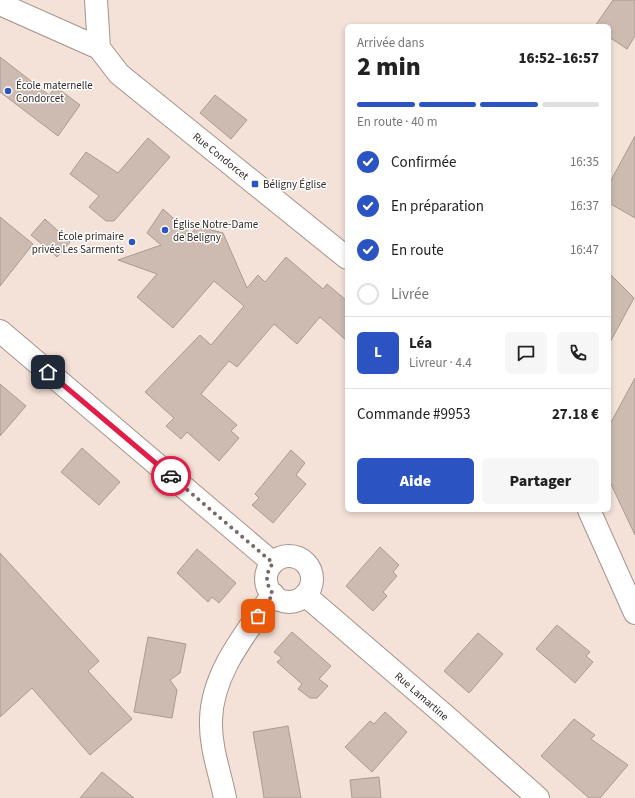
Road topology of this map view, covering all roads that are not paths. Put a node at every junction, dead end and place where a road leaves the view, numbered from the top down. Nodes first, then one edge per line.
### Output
1 (96, 0) edge
2 (0, 4) edge
3 (99, 48) junction
4 (345, 256) edge
5 (0, 332) edge
6 (590, 512) edge
7 (273, 563) junction
8 (273, 594) junction
9 (305, 595) junction
10 (635, 612) edge
11 (225, 798) edge
12 (538, 798) edge

1 - 3 street
2 - 3 street, Rue Condorcet
3 - 4 street, Rue Condorcet
5 - 7 street
6 - 10 street
7 - 8 street
7 - 9 street
8 - 9 street
8 - 11 street
9 - 12 street, Rue Lamartine

